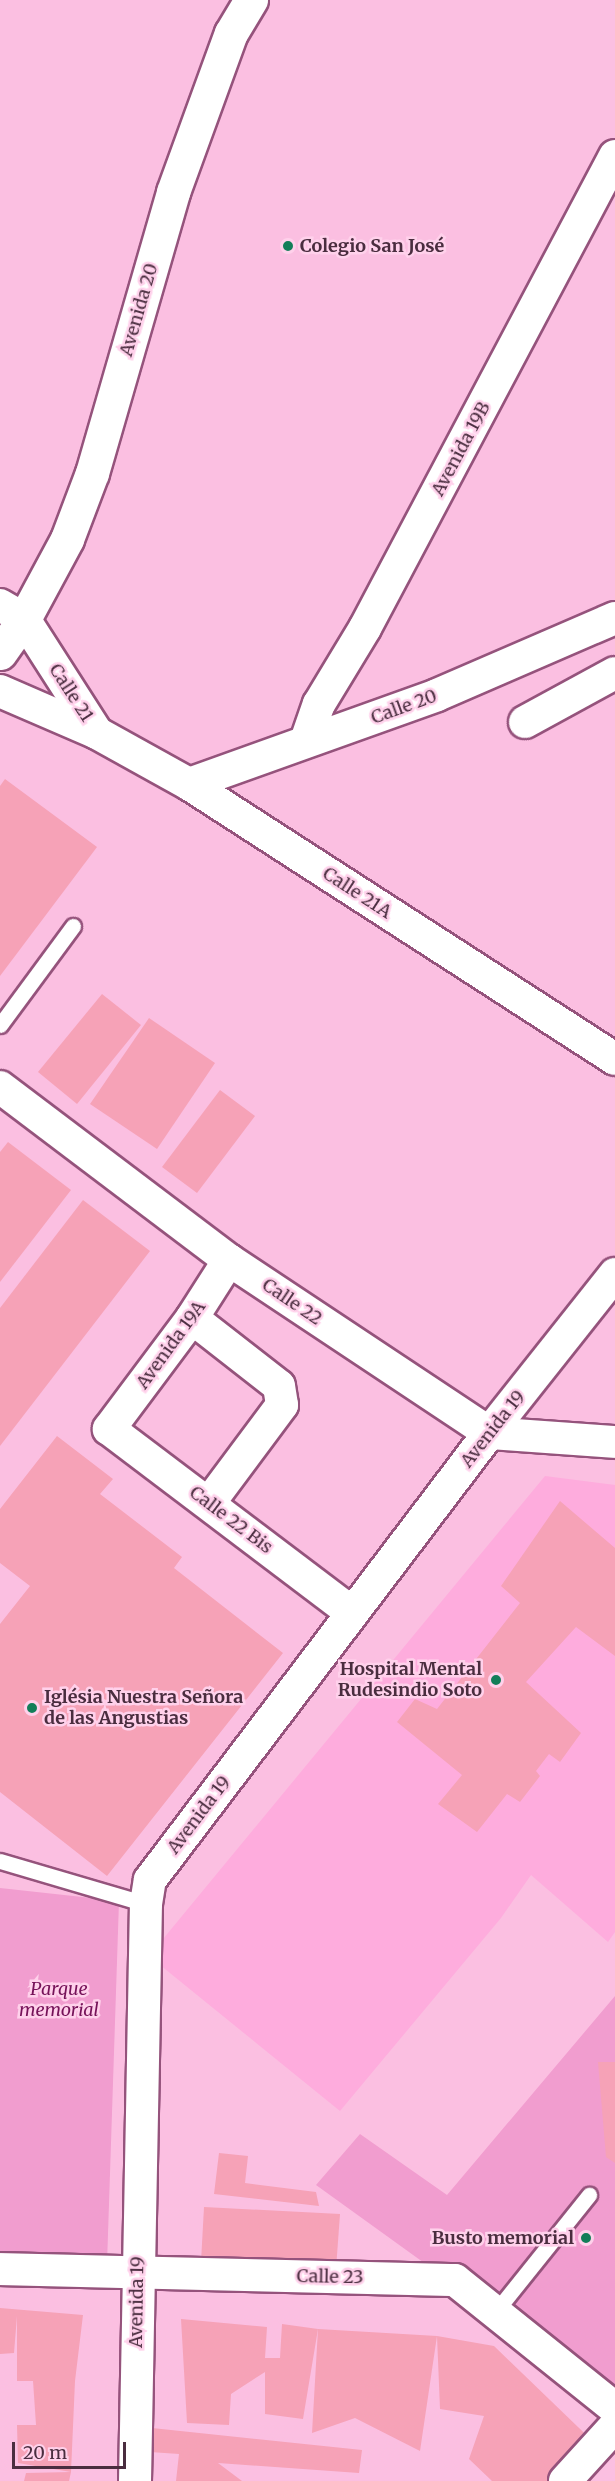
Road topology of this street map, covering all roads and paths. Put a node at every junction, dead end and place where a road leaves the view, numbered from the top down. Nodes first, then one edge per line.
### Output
1 (251, 0) edge
2 (615, 156) edge
3 (12, 612) edge
4 (615, 618) edge
5 (0, 653) edge
6 (615, 674) edge
7 (0, 691) edge
8 (525, 722) dead end
9 (97, 733) junction
10 (306, 741) junction
11 (189, 784) junction
12 (73, 926) dead end
13 (0, 1025) edge
14 (615, 1059) edge
15 (0, 1087) edge
16 (230, 1260) junction
17 (615, 1274) edge
18 (192, 1318) junction
19 (109, 1429) joint
20 (489, 1433) junction
21 (615, 1442) edge
22 (209, 1503) junction
23 (352, 1613) junction
24 (0, 1861) edge
25 (146, 1904) junction
26 (589, 2195) dead end
27 (0, 2269) edge
28 (137, 2273) junction
29 (496, 2311) junction
30 (615, 2408) edge
31 (615, 2426) edge
32 (135, 2481) edge
33 (565, 2481) edge

1 - 3 main road, Avenida 20
2 - 10 street, Avenida 19B
3 - 5 main road, Avenida 20
3 - 9 street, Calle 21
4 - 10 street, Calle 20
6 - 8 street
7 - 9 street, Calle 21
9 - 11 street, Calle 21A
10 - 11 street, Calle 20
11 - 14 street, Calle 21A
12 - 13 lane
15 - 16 street, Calle 22
16 - 18 street, Avenida 19A
16 - 20 street, Calle 22
17 - 20 street, Avenida 19
18 - 19 street, Avenida 19A
18 - 22 street
19 - 22 street, Calle 22 Bis
20 - 21 street, Calle 22
20 - 23 street, Avenida 19
22 - 23 street, Calle 22 Bis
23 - 25 street, Avenida 19
24 - 25 lane
25 - 28 street, Avenida 19
26 - 29 lane
27 - 28 street, Calle 23
28 - 29 street, Calle 23
28 - 32 street, Avenida 19
29 - 30 street, Calle 23
31 - 33 street

